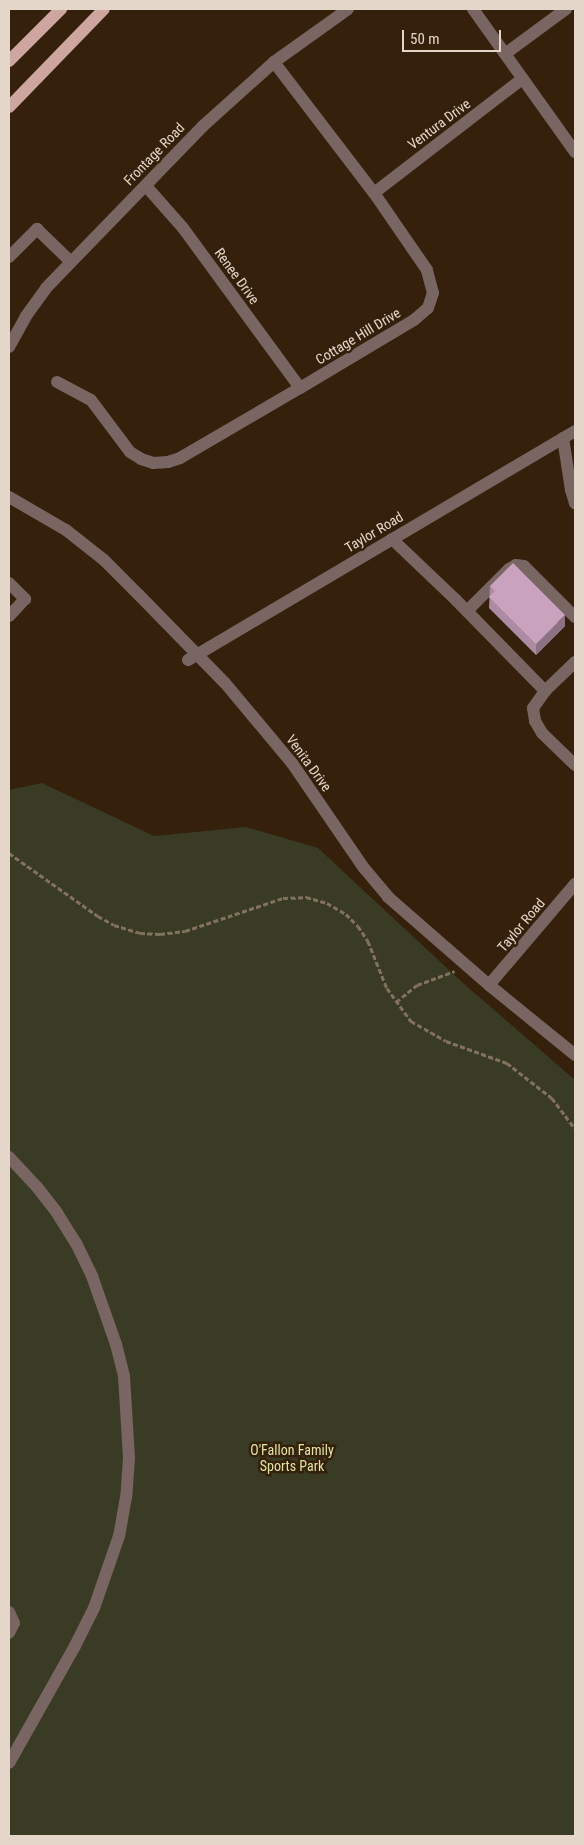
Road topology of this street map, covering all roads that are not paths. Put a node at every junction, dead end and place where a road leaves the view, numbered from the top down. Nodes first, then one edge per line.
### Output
1 (61, 9) edge
2 (104, 9) edge
3 (348, 9) edge
4 (473, 9) edge
5 (566, 9) edge
6 (505, 54) junction
7 (9, 61) edge
8 (274, 62) junction
9 (522, 79) junction
10 (9, 107) edge
11 (575, 152) edge
12 (146, 186) junction
13 (374, 193) junction
14 (9, 257) edge
15 (71, 262) junction
16 (9, 344) edge
17 (57, 382) dead end
18 (300, 388) junction
19 (575, 431) edge
20 (563, 438) junction
21 (9, 497) edge
22 (575, 503) edge
23 (392, 539) junction
24 (9, 583) edge
25 (467, 611) junction
26 (9, 616) edge
27 (575, 617) edge
28 (188, 660) dead end
29 (575, 662) edge
30 (545, 691) junction
31 (575, 765) edge
32 (575, 884) edge
33 (489, 985) junction
34 (575, 1056) edge
35 (9, 1158) edge
36 (9, 1612) edge
37 (9, 1633) edge
38 (12, 1758) edge
39 (9, 1771) edge

1 - 7 main road
2 - 10 main road
3 - 8 street, Frontage Road
4 - 6 street
5 - 6 street
6 - 9 street
8 - 12 street, Frontage Road
8 - 13 street, Cottage Hill Drive
9 - 11 street
9 - 13 street, Ventura Drive
12 - 15 street, Frontage Road
12 - 18 street, Renee Drive
13 - 18 street, Cottage Hill Drive
14 - 15 street
15 - 16 street, Frontage Road
17 - 18 street, Cottage Hill Drive
19 - 20 street, Taylor Road
20 - 22 street
20 - 23 street, Taylor Road
21 - 33 street, Venita Drive, bridge
23 - 25 street
23 - 28 street, Taylor Road
24 - 26 street
25 - 27 street
25 - 30 street
29 - 30 street
30 - 31 street
32 - 33 street, Taylor Road
33 - 34 street, Venita Drive
35 - 38 street
36 - 37 street
38 - 39 street

